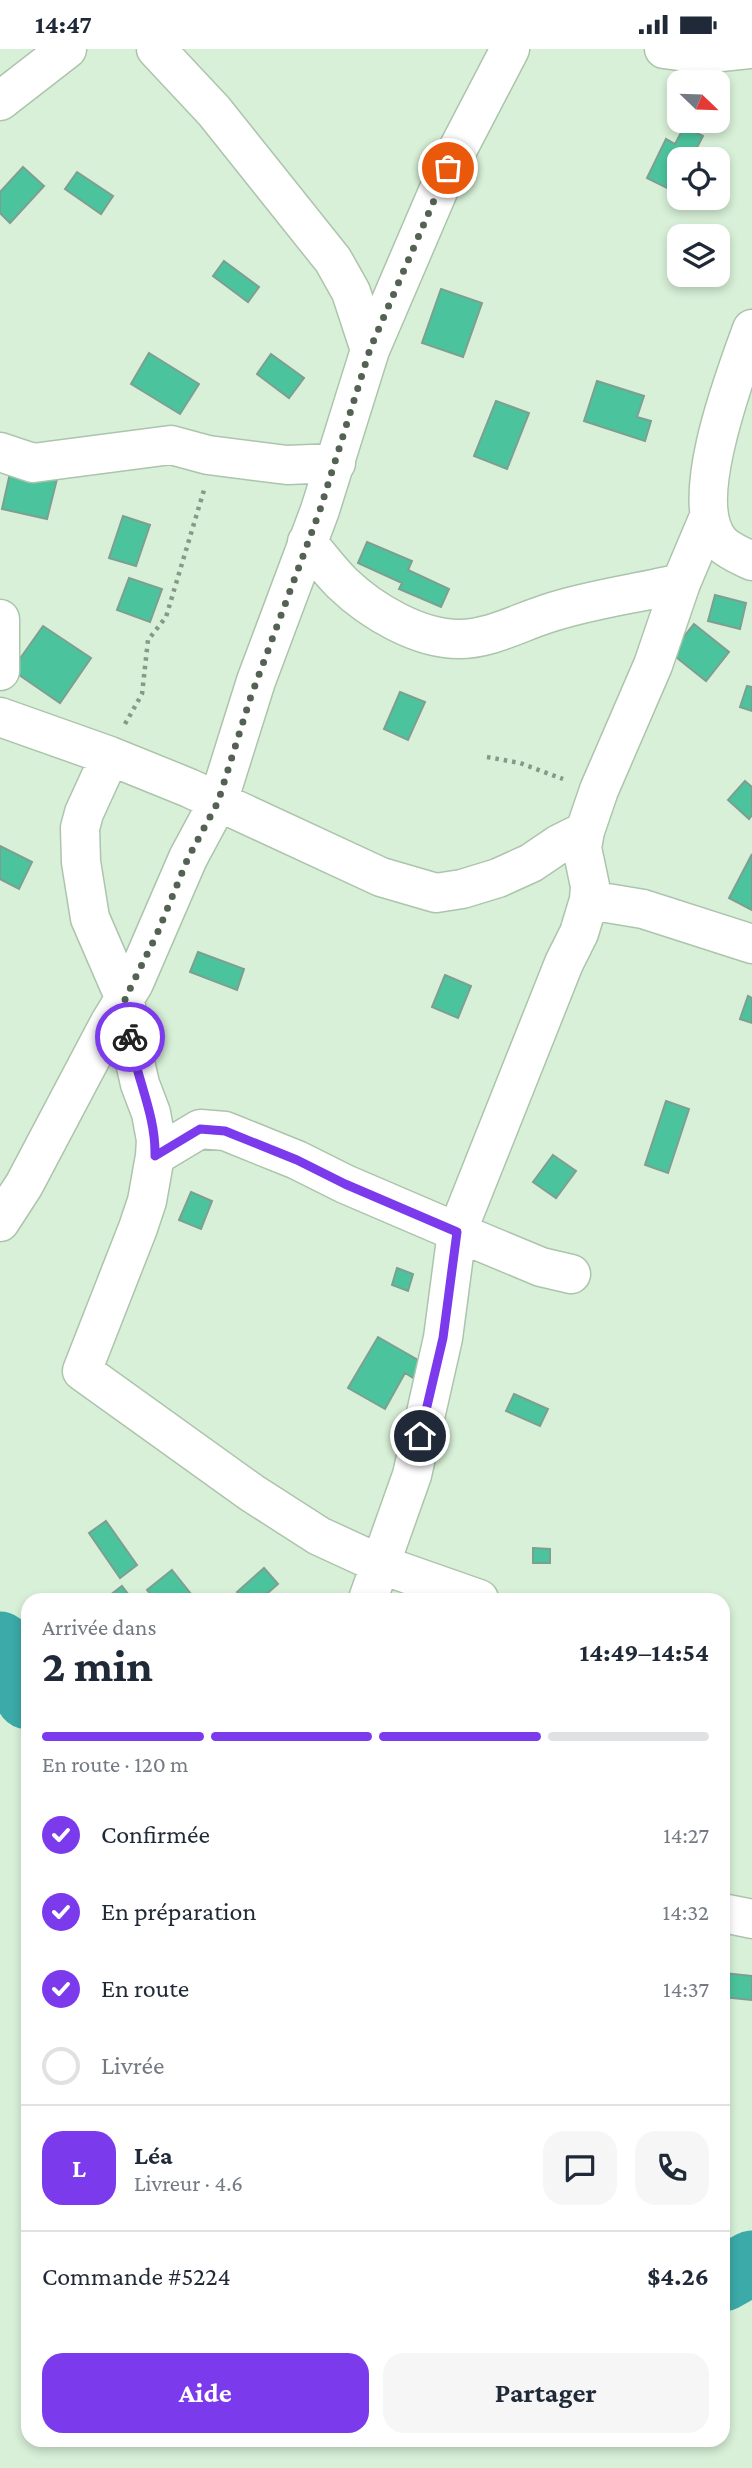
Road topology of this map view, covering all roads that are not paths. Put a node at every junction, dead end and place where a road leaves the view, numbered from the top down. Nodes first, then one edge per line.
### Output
1 (67, 49) edge
2 (156, 49) edge
3 (510, 49) edge
4 (664, 49) edge
5 (749, 49) edge
6 (0, 101) edge
7 (752, 329) edge
8 (370, 349) junction
9 (0, 452) edge
10 (336, 463) junction
11 (708, 519) junction
12 (307, 542) junction
13 (752, 561) edge
14 (681, 583) junction
15 (0, 618) edge
16 (0, 671) edge
17 (2, 707) edge
18 (117, 741) junction
19 (218, 802) junction
20 (585, 831) junction
21 (589, 900) junction
22 (752, 944) edge
23 (125, 999) junction
24 (155, 1156) junction
25 (0, 1222) edge
26 (457, 1232) junction
27 (571, 1273) dead end
28 (375, 1582) edge
29 (442, 1593) edge
30 (730, 1914) edge
31 (752, 1919) edge

1 - 6 street
2 - 8 street
3 - 8 street
4 - 5 street
7 - 11 street
8 - 10 street
9 - 10 street
10 - 12 street
11 - 13 street
11 - 14 street
12 - 14 street
12 - 19 street
14 - 20 street
15 - 16 street
17 - 18 street
18 - 19 street
18 - 23 street
19 - 20 street
19 - 23 street
20 - 21 street
21 - 22 street
21 - 26 street
23 - 24 street
23 - 25 street
24 - 26 street
24 - 28 street
26 - 27 street
26 - 28 street
28 - 29 street
30 - 31 street

